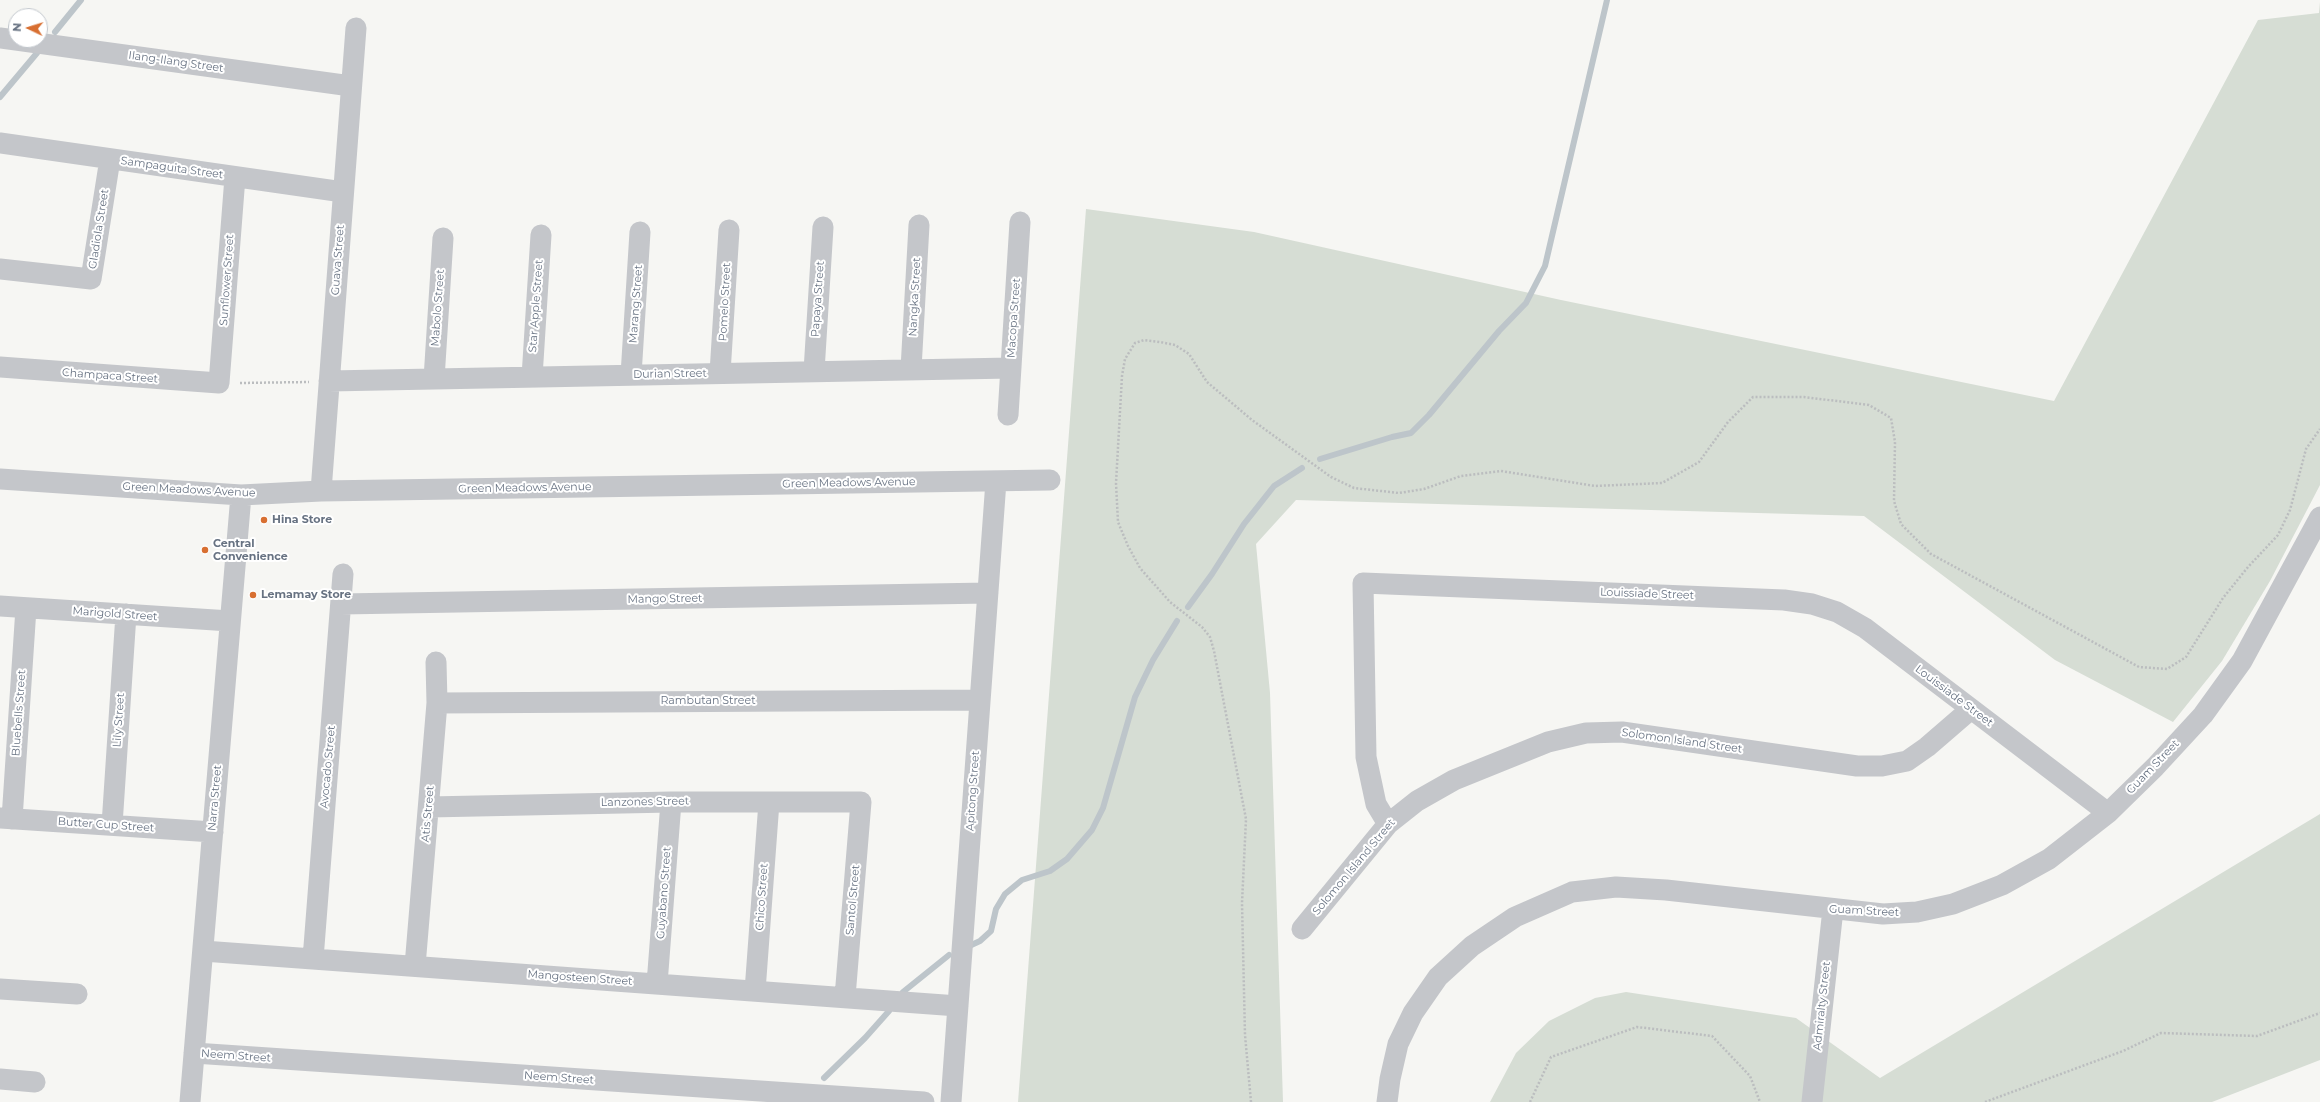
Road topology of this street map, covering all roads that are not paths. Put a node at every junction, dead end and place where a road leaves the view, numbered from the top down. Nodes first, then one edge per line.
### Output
1 (356, 28) dead end
2 (0, 38) edge
3 (351, 86) junction
4 (0, 143) edge
5 (110, 159) junction
6 (235, 176) junction
7 (343, 192) junction
8 (1020, 222) dead end
9 (919, 225) dead end
10 (823, 228) dead end
11 (729, 230) dead end
12 (640, 232) dead end
13 (541, 235) dead end
14 (443, 238) dead end
15 (0, 269) edge
16 (0, 367) edge
17 (1010, 368) junction
18 (911, 370) junction
19 (814, 372) junction
20 (720, 374) junction
21 (631, 375) junction
22 (532, 377) junction
23 (434, 379) junction
24 (329, 381) junction
25 (219, 384) joint
26 (1008, 414) dead end
27 (0, 479) edge
28 (1050, 480) dead end
29 (996, 481) junction
30 (321, 491) junction
31 (241, 495) junction
32 (2320, 517) edge
33 (344, 574) dead end
34 (988, 593) junction
35 (341, 604) junction
36 (0, 606) edge
37 (26, 608) junction
38 (126, 614) junction
39 (230, 621) junction
40 (436, 662) dead end
41 (980, 700) junction
42 (437, 703) junction
43 (1971, 709) junction
44 (670, 802) junction
45 (768, 802) junction
46 (861, 802) joint
47 (429, 807) junction
48 (2108, 813) junction
49 (6, 818) edge
50 (1388, 824) junction
51 (112, 825) junction
52 (213, 832) junction
53 (1833, 909) junction
54 (1302, 929) dead end
55 (202, 951) junction
56 (313, 959) junction
57 (415, 966) junction
58 (657, 984) junction
59 (0, 989) edge
60 (755, 991) junction
61 (77, 994) dead end
62 (845, 998) junction
63 (958, 1006) junction
64 (194, 1053) junction
65 (0, 1079) edge
66 (35, 1082) dead end
67 (190, 1102) edge
68 (924, 1102) edge
69 (951, 1102) edge
70 (1387, 1102) edge
71 (1812, 1102) edge

1 - 3 street, Guava Street
2 - 3 street, Ilang-Ilang Street
3 - 7 street, Guava Street
4 - 5 street, Sampaguita Street
5 - 6 street, Sampaguita Street
5 - 15 street, Gladiola Street
6 - 7 street, Sampaguita Street
6 - 25 street, Sunflower Street
7 - 24 street, Guava Street
8 - 17 street, Macopa Street
9 - 18 street, Nangka Street
10 - 19 street, Papaya Street
11 - 20 street, Pomelo Street
12 - 21 street, Marang Street
13 - 22 street, Star Apple Street
14 - 23 street, Mabolo Street
16 - 25 street, Champaca Street
17 - 18 street, Durian Street
17 - 26 street, Macopa Street
18 - 19 street, Durian Street
19 - 20 street, Durian Street
20 - 21 street, Durian Street
21 - 22 street, Durian Street
22 - 23 street, Durian Street
23 - 24 street, Durian Street
24 - 30 street, Guava Street
27 - 31 street, Green Meadows Avenue
28 - 29 street, Green Meadows Avenue
29 - 30 street, Green Meadows Avenue
29 - 34 street, Apitong Street
30 - 31 street, Green Meadows Avenue
31 - 39 street, Narra Street
32 - 48 street, Guam Street
33 - 35 street, Avocado Street
34 - 35 street, Mango Street
34 - 41 street, Apitong Street
35 - 56 street, Avocado Street
36 - 37 street, Marigold Street
37 - 38 street, Marigold Street
37 - 49 street, Bluebells Street
38 - 39 street, Marigold Street
38 - 51 street, Lily Street
39 - 52 street, Narra Street
40 - 42 street, Atis Street
41 - 42 street, Rambutan Street
41 - 63 street, Apitong Street
42 - 47 street, Atis Street
43 - 48 street, Louissiade Street
43 - 50 street, Solomon Island Street
43 - 50 street, Louissiade Street
44 - 45 street, Lanzones Street
44 - 47 street, Lanzones Street
44 - 58 street, Guyabano Street
45 - 46 street, Lanzones Street
45 - 60 street, Chico Street
46 - 62 street, Santol Street
47 - 57 street, Atis Street
48 - 53 street, Guam Street
49 - 51 street, Butter Cup Street
50 - 54 street, Solomon Island Street
51 - 52 street, Butter Cup Street
52 - 55 street, Narra Street
53 - 70 street, Guam Street
53 - 71 street, Admiralty Street
55 - 56 street, Mangosteen Street
55 - 64 street, Narra Street
56 - 57 street, Mangosteen Street
57 - 58 street, Mangosteen Street
58 - 60 street, Mangosteen Street
59 - 61 street
60 - 62 street, Mangosteen Street
62 - 63 street, Mangosteen Street
63 - 69 street, Apitong Street
64 - 67 street, Narra Street
64 - 68 street, Neem Street
65 - 66 street

